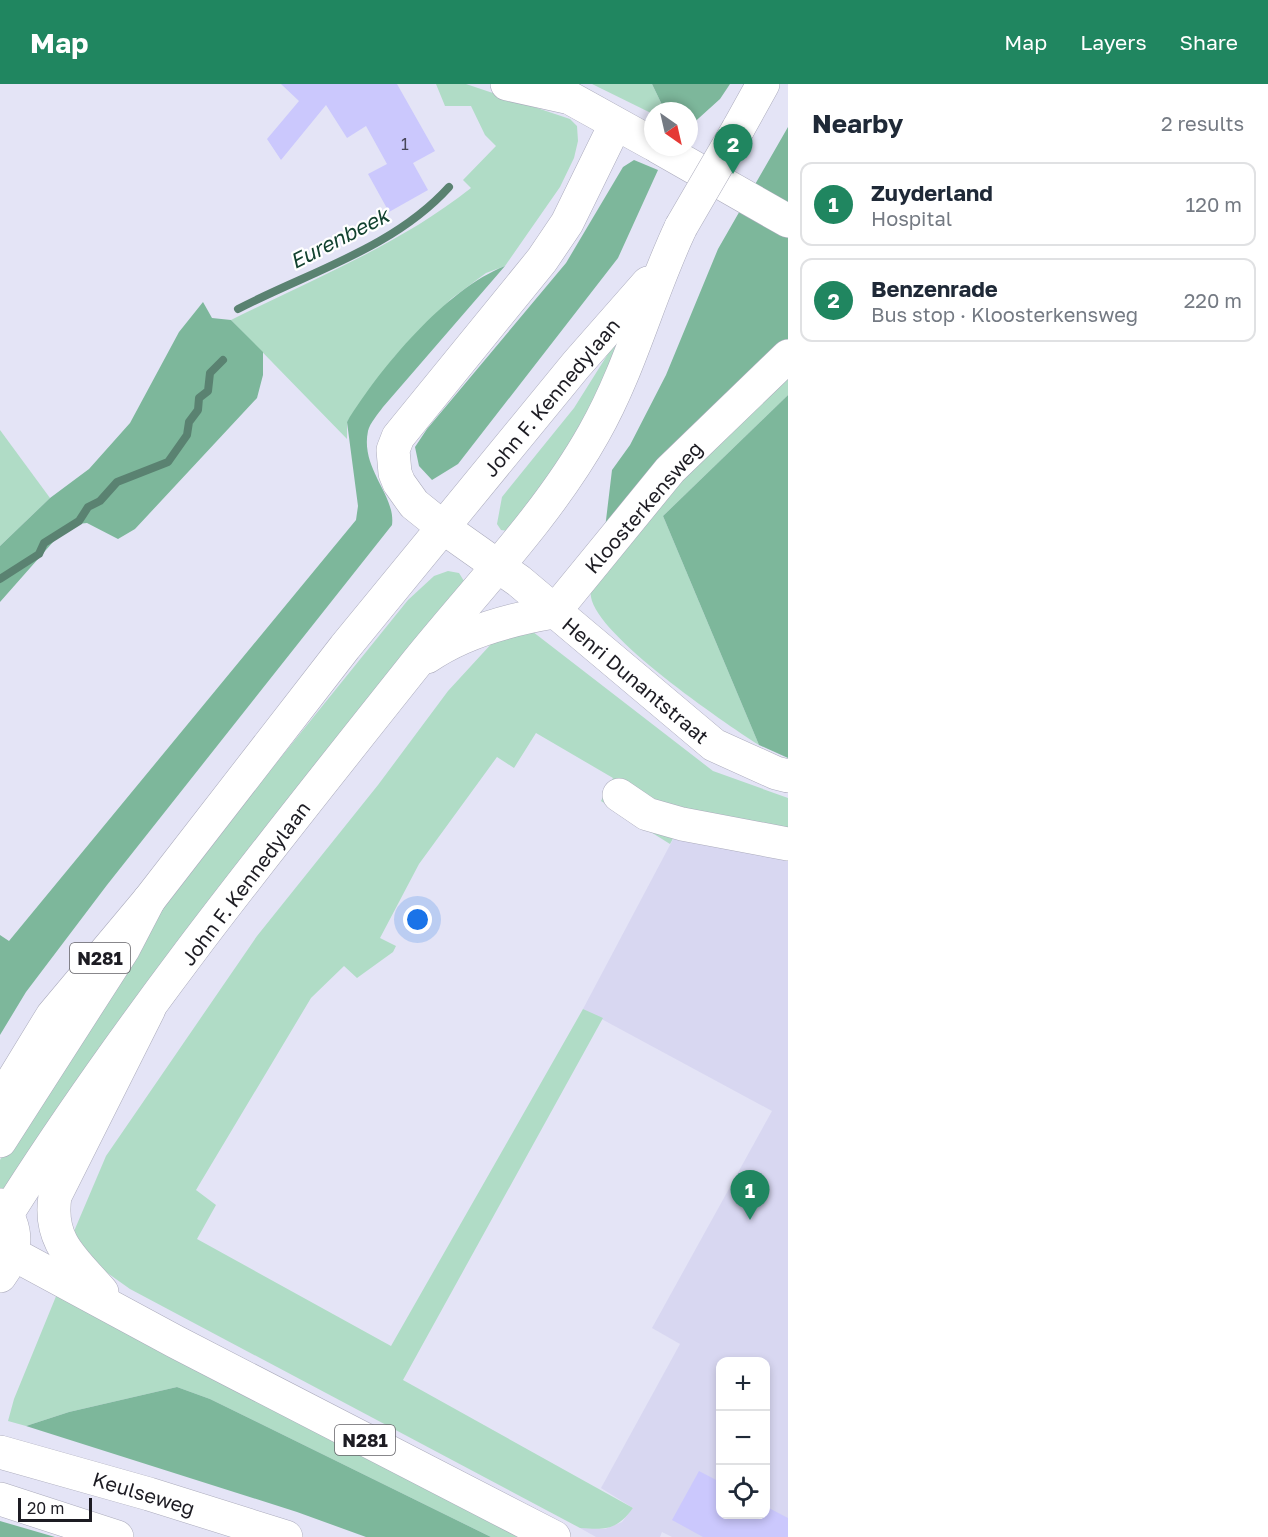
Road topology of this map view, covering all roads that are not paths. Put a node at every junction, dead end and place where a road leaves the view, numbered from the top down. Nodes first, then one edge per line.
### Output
1 (507, 84) edge
2 (763, 84) edge
3 (615, 125) junction
4 (644, 140) edge
5 (674, 156) edge
6 (788, 220) edge
7 (661, 268) junction
8 (788, 356) edge
9 (444, 528) junction
10 (498, 564) junction
11 (554, 612) junction
12 (412, 669) junction
13 (788, 776) edge
14 (619, 795) dead end
15 (788, 844) edge
16 (149, 900) junction
17 (149, 1009) junction
18 (0, 1101) edge
19 (0, 1141) edge
20 (4, 1209) edge
21 (6, 1265) edge
22 (116, 1309) junction
23 (13, 1455) edge
24 (7, 1501) edge
25 (117, 1537) edge
26 (286, 1537) edge
27 (554, 1537) edge

1 - 3 main road
2 - 7 main road, John F. Kennedylaan, bridge
3 - 4 main road
3 - 9 main road
5 - 6 main road
7 - 9 main road, John F. Kennedylaan
7 - 10 main road, John F. Kennedylaan
8 - 11 main road, Kloosterkensweg
9 - 10 main road
9 - 16 main road, John F. Kennedylaan
10 - 11 main road, Henri Dunantstraat
10 - 12 main road, John F. Kennedylaan
11 - 12 main road
11 - 13 main road, Henri Dunantstraat
12 - 17 main road, John F. Kennedylaan
14 - 15 main road
16 - 18 main road, N281
16 - 19 main road, John F. Kennedylaan
17 - 20 main road, John F. Kennedylaan
17 - 22 main road, N281
20 - 21 main road
21 - 22 main road, N281
22 - 27 main road, N281
23 - 26 main road, Keulseweg
24 - 25 main road

